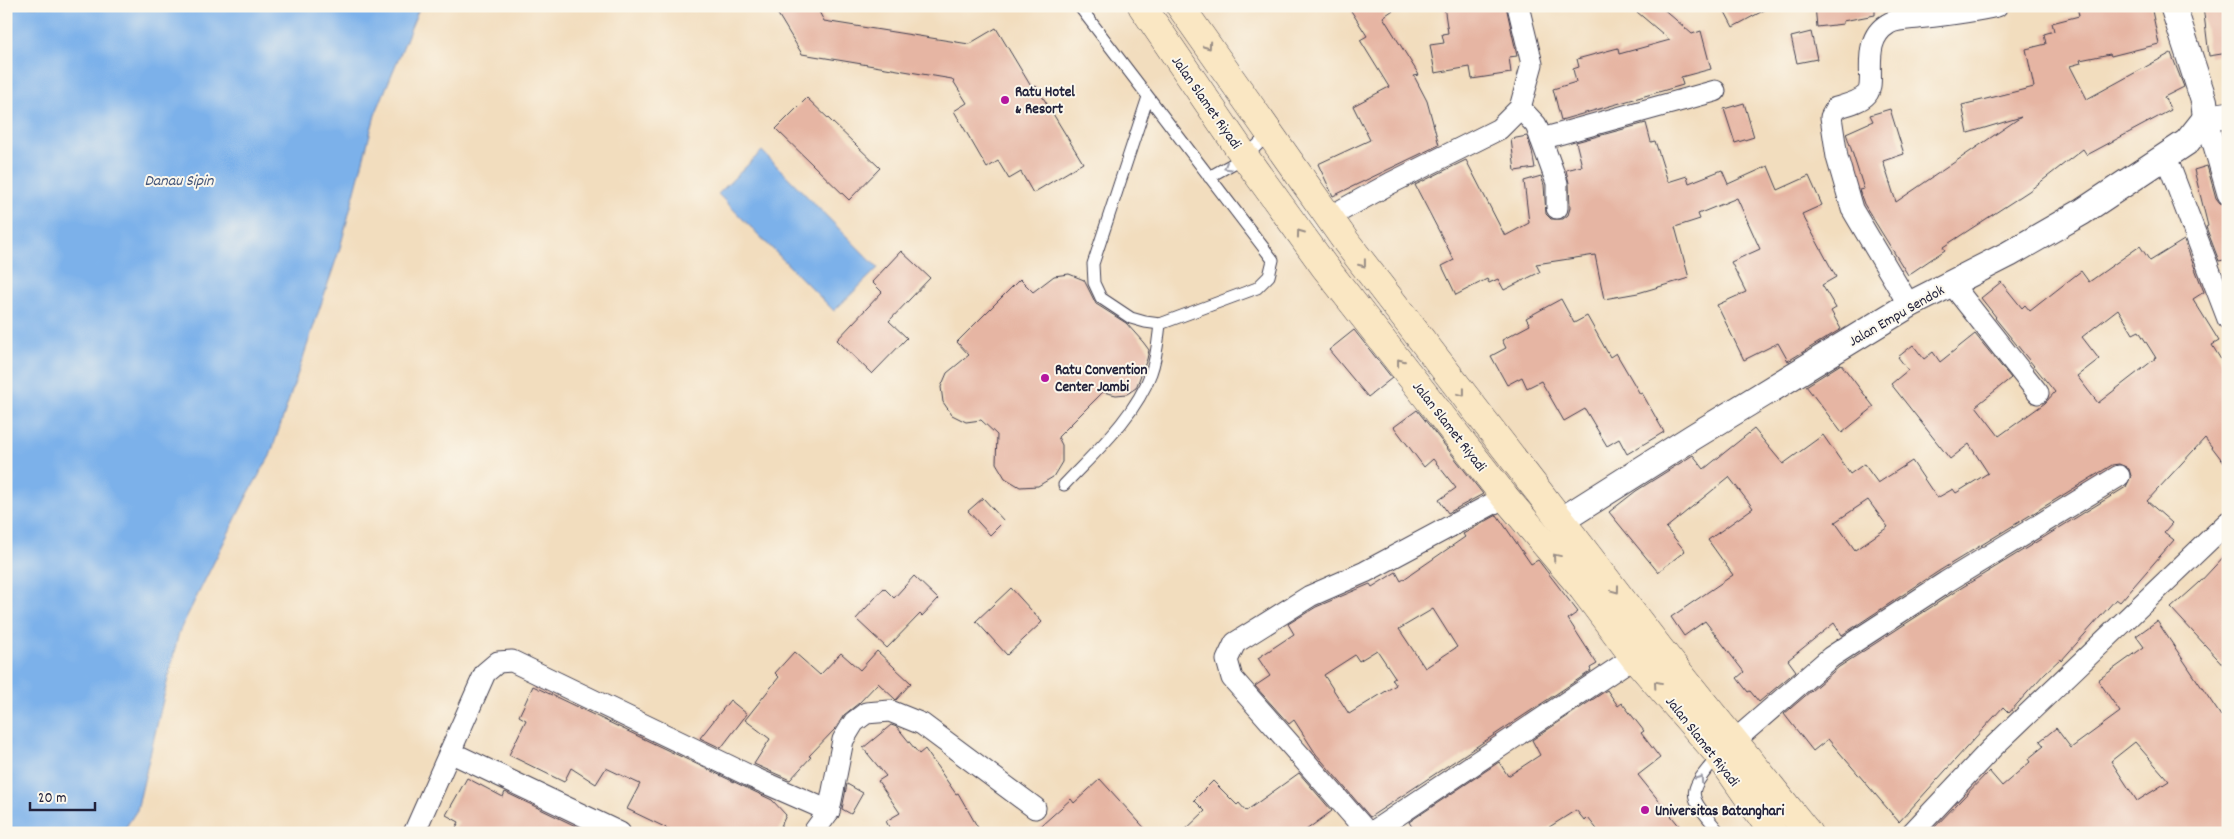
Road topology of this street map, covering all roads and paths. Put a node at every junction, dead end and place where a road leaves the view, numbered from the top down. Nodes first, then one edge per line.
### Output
1 (1079, 6) edge
2 (1142, 6) edge
3 (1180, 6) edge
4 (1518, 6) edge
5 (2173, 6) edge
6 (1987, 7) edge
7 (1715, 90) dead end
8 (1148, 97) junction
9 (1520, 108) junction
10 (2217, 116) edge
11 (1270, 133) junction
12 (1541, 139) junction
13 (1245, 157) junction
14 (2166, 157) junction
15 (1209, 177) junction
16 (2228, 194) edge
17 (1557, 208) dead end
18 (1329, 217) junction
19 (1347, 244) junction
20 (1324, 266) junction
21 (1951, 283) junction
22 (1909, 305) junction
23 (2228, 319) edge
24 (1160, 324) junction
25 (2038, 393) dead end
26 (2119, 476) dead end
27 (1064, 485) dead end
28 (1505, 497) junction
29 (1562, 520) junction
30 (2228, 522) edge
31 (1634, 657) junction
32 (1726, 748) junction
33 (450, 752) junction
34 (1035, 808) dead end
35 (829, 811) junction
36 (414, 833) edge
37 (620, 833) edge
38 (813, 833) edge
39 (1369, 833) edge
40 (1720, 833) edge
41 (1773, 833) edge
42 (1808, 833) edge
43 (1912, 833) edge

1 - 8 lane
2 - 13 main road, Jalan Slamet Riyadi
3 -> 11 main road, Jalan Slamet Riyadi
4 - 9 street
5 - 10 street
6 - 22 street
7 - 12 street
8 - 15 lane
8 - 24 lane
9 - 12 street
9 - 18 street
10 - 14 street, Jalan Empu Sendok
10 - 16 street
11 - 13 lane
11 - 18 main road, Jalan Slamet Riyadi
12 - 17 street
13 -> 15 lane
20 -> 13 main road, Jalan Slamet Riyadi
14 - 21 street, Jalan Empu Sendok
14 - 23 street
15 - 24 lane
18 - 19 main road, Jalan Slamet Riyadi
19 - 20 main road
19 -> 29 main road, Jalan Slamet Riyadi
28 -> 20 main road, Jalan Slamet Riyadi
21 - 22 street, Jalan Empu Sendok
21 - 25 street
22 - 29 street, Jalan Empu Sendok
24 - 27 lane
26 - 32 street
31 -> 28 main road, Jalan Slamet Riyadi
28 - 39 street
29 -> 32 main road, Jalan Slamet Riyadi
30 - 43 street
32 -> 31 main road, Jalan Slamet Riyadi
31 - 39 street
40 -> 32 lane
32 - 41 main road, Jalan Slamet Riyadi
32 - 42 main road, Jalan Slamet Riyadi
33 - 35 street
33 - 36 street
33 - 37 street
34 - 35 street
35 - 38 street

